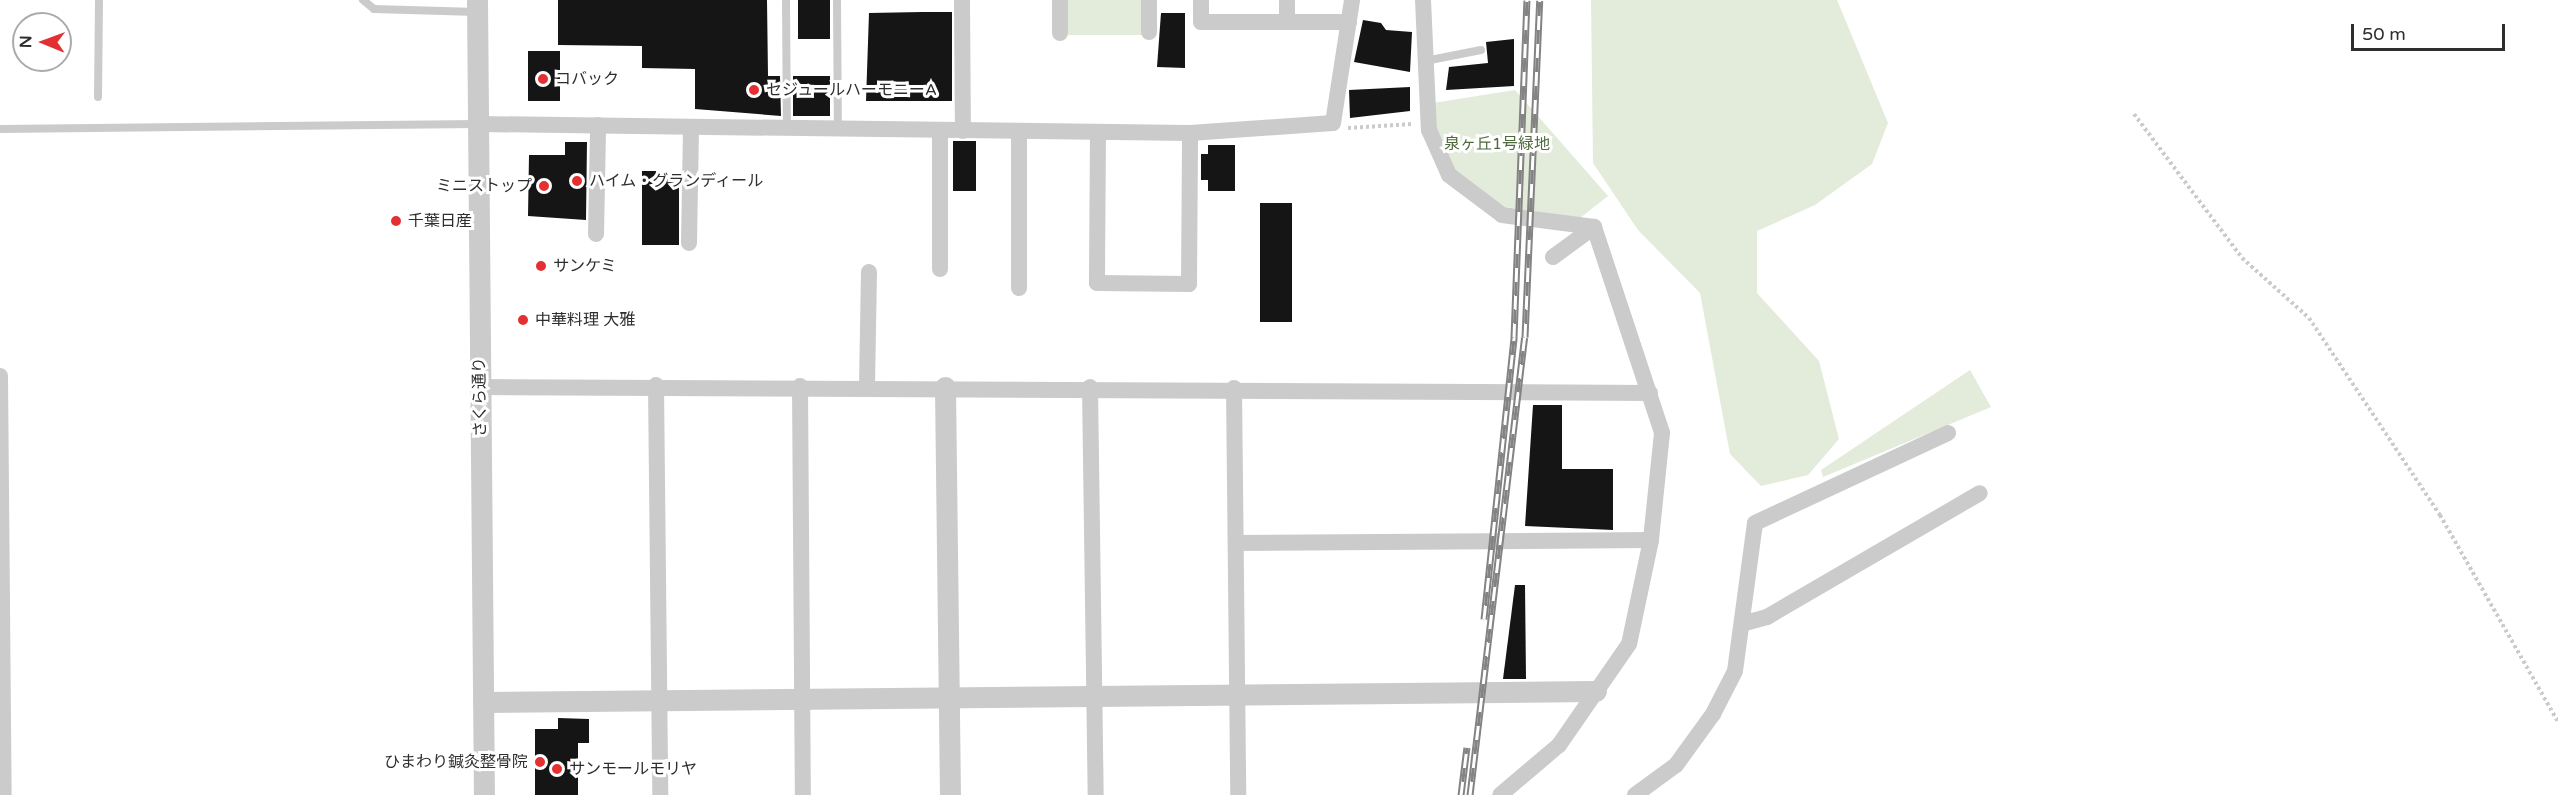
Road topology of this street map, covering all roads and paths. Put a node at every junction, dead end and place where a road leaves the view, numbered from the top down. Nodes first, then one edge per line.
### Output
1 (99, 0) edge
2 (363, 0) edge
3 (786, 0) edge
4 (837, 0) edge
5 (962, 0) edge
6 (1060, 0) edge
7 (1149, 0) edge
8 (1201, 0) edge
9 (1287, 0) edge
10 (1352, 0) edge
11 (1423, 0) edge
12 (477, 6) edge
13 (1287, 22) junction
14 (1349, 22) junction
15 (1149, 32) dead end
16 (1060, 33) dead end
17 (1481, 50) dead end
18 (1425, 62) junction
19 (98, 97) dead end
20 (2134, 114) dead end
21 (479, 123) junction
22 (1428, 123) junction
23 (598, 125) junction
24 (691, 127) junction
25 (787, 128) junction
26 (1340, 128) dead end
27 (0, 129) edge
28 (838, 129) junction
29 (940, 130) junction
30 (963, 131) junction
31 (1019, 131) junction
32 (1098, 132) junction
33 (1190, 133) junction
34 (1594, 227) junction
35 (596, 234) dead end
36 (689, 243) dead end
37 (1554, 257) dead end
38 (940, 269) dead end
39 (869, 272) dead end
40 (1019, 288) dead end
41 (0, 376) edge
42 (656, 385) junction
43 (800, 386) junction
44 (867, 386) junction
45 (480, 387) junction
46 (945, 387) junction
47 (1090, 387) junction
48 (1234, 388) junction
49 (1650, 393) junction
50 (1948, 434) dead end
51 (1980, 493) dead end
52 (1651, 540) junction
53 (1236, 543) junction
54 (1745, 622) junction
55 (1596, 691) junction
56 (1237, 695) junction
57 (1094, 697) junction
58 (802, 699) junction
59 (949, 699) junction
60 (659, 701) junction
61 (483, 702) junction
62 (2558, 722) edge
63 (4, 795) edge
64 (484, 795) edge
65 (660, 795) edge
66 (803, 795) edge
67 (950, 795) edge
68 (1096, 795) edge
69 (1238, 795) edge
70 (1500, 795) edge
71 (1635, 795) edge

1 - 19 lane
2 - 12 lane
3 - 25 lane
4 - 28 lane
5 - 30 street
6 - 16 street
7 - 15 street
8 - 13 street
9 - 13 street
10 - 14 street
11 - 18 street
12 - 21 street, さくら通り
13 - 14 street
14 - 33 street
17 - 18 lane
18 - 22 street
20 - 62 path
21 - 23 street
21 - 27 lane
21 - 45 street, さくら通り
22 - 26 path
22 - 34 street
23 - 24 street
23 - 35 street
24 - 25 street
24 - 36 street
25 - 28 street
28 - 29 street
29 - 30 street
29 - 38 street
30 - 31 street
31 - 32 street
31 - 40 street
32 - 33 street
32 - 33 street
34 - 37 street
34 - 49 street
39 - 44 street
41 - 63 street
42 - 43 street
42 - 45 street
42 - 60 street
43 - 44 street
43 - 58 street
44 - 46 street
45 - 61 street, さくら通り
46 - 47 street
46 - 59 street
47 - 48 street
47 - 57 street
48 - 49 street
48 - 53 street
49 - 52 street
50 - 54 street
51 - 54 street
52 - 53 street
52 - 55 street
53 - 56 street
54 - 71 street
55 - 56 street
55 - 70 street
56 - 57 street
56 - 69 street
57 - 59 street
57 - 68 street
58 - 59 street
58 - 60 street
58 - 66 street
59 - 67 street
60 - 61 street
60 - 65 street
61 - 64 street, さくら通り

